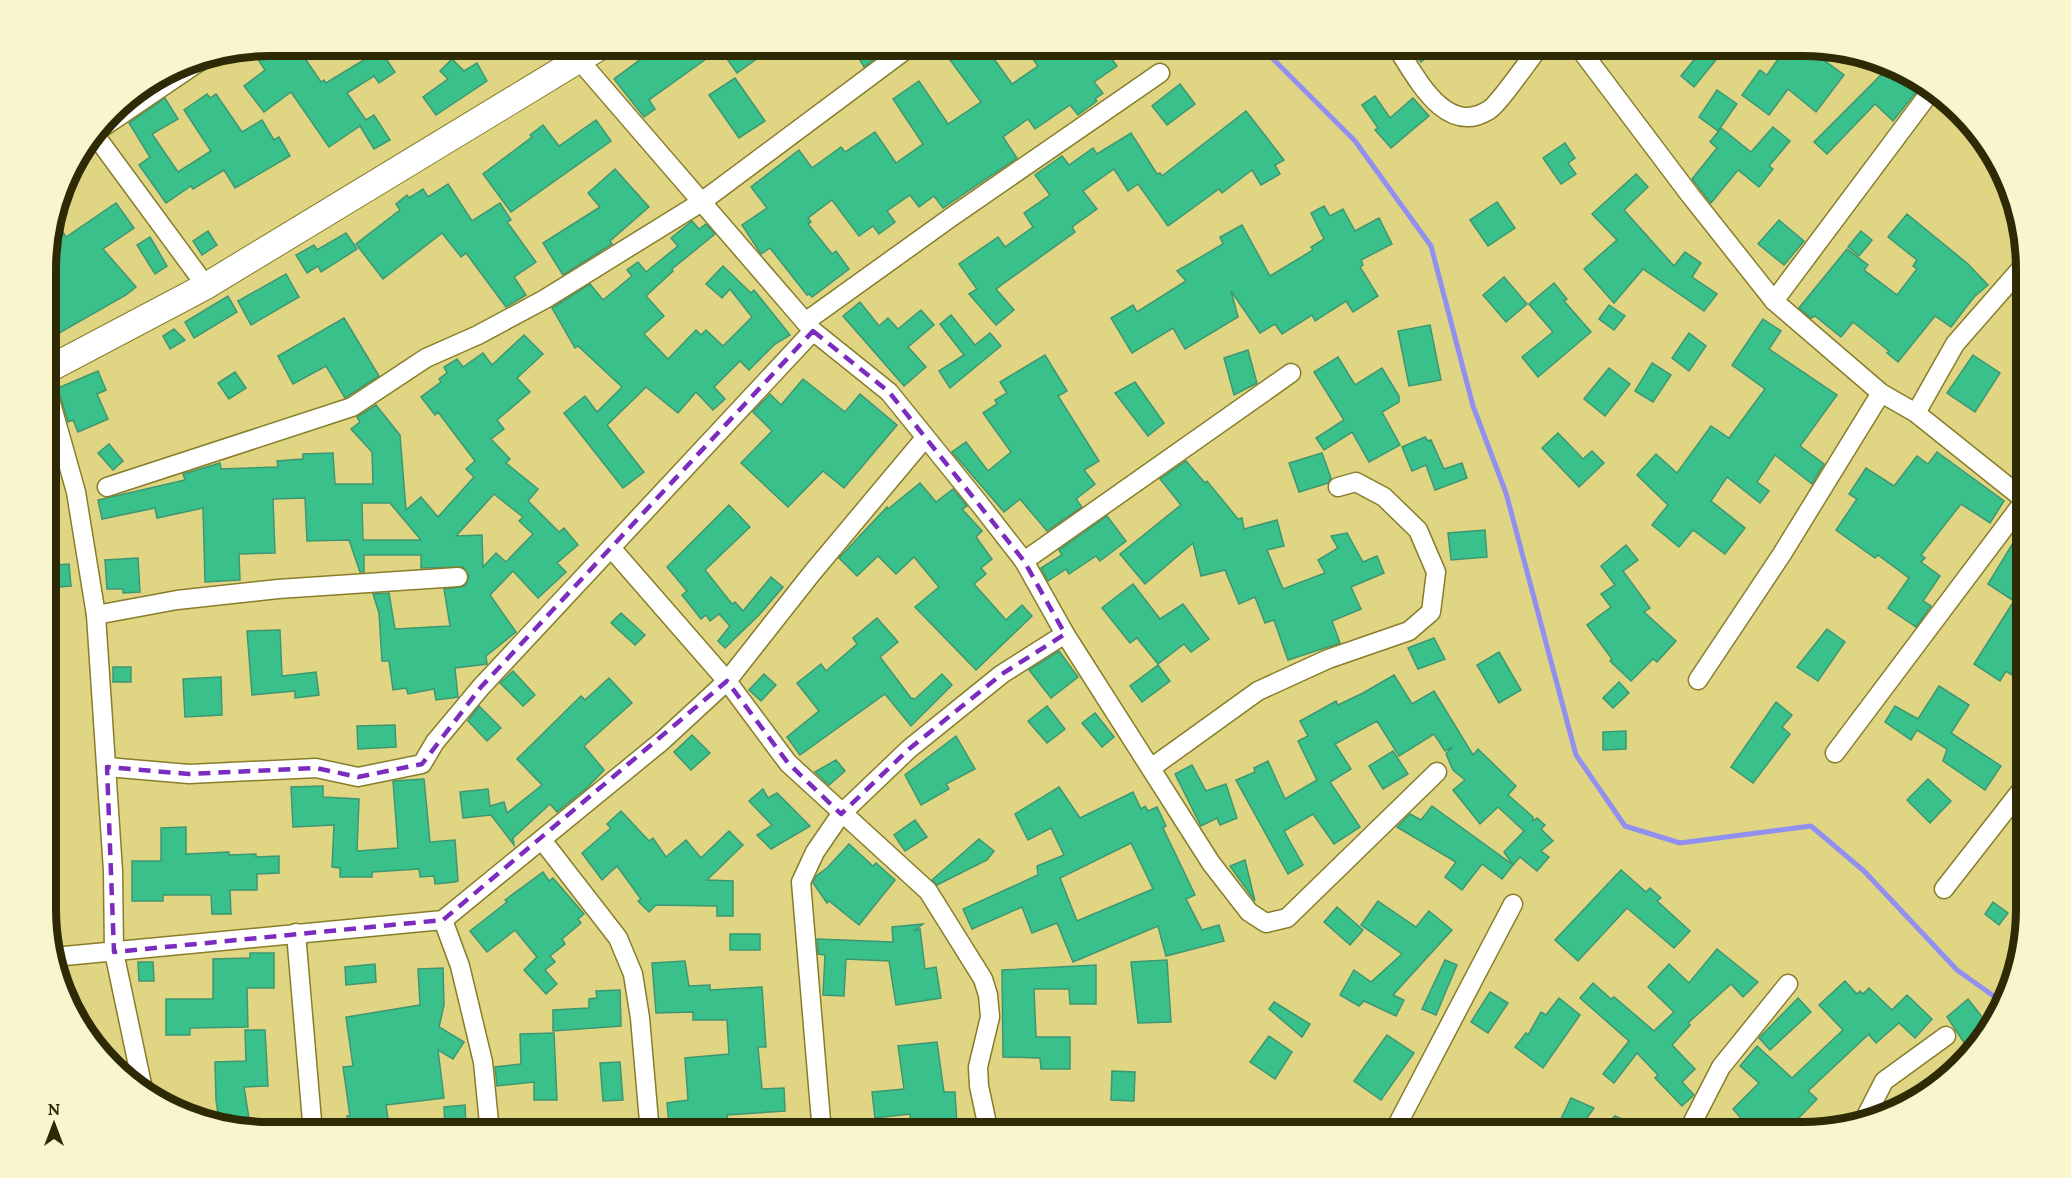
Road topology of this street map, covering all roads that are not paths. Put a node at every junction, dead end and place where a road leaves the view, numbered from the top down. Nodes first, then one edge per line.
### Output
1 (587, 56) edge
2 (897, 56) edge
3 (1403, 56) edge
4 (1532, 56) edge
5 (1585, 56) edge
6 (580, 61) junction
7 (1160, 73) dead end
8 (175, 78) edge
9 (1927, 96) edge
10 (122, 114) edge
11 (99, 140) edge
12 (700, 202) junction
13 (2015, 275) edge
14 (206, 286) junction
15 (1774, 301) junction
16 (809, 326) junction
17 (56, 365) edge
18 (1291, 373) dead end
19 (1881, 393) junction
20 (1916, 412) junction
21 (56, 421) edge
22 (925, 438) junction
23 (107, 487) dead end
24 (1338, 487) dead end
25 (2015, 492) edge
26 (2015, 513) edge
27 (612, 549) junction
28 (1024, 561) junction
29 (458, 577) dead end
30 (96, 615) junction
31 (1065, 634) junction
32 (1698, 680) dead end
33 (727, 681) junction
34 (1835, 753) dead end
35 (107, 767) junction
36 (1151, 768) junction
37 (1437, 772) dead end
38 (2016, 797) edge
39 (841, 814) junction
40 (542, 840) junction
41 (1944, 889) dead end
42 (1513, 904) dead end
43 (443, 920) junction
44 (296, 933) junction
45 (114, 952) junction
46 (61, 956) edge
47 (1788, 984) dead end
48 (1946, 1036) dead end
49 (141, 1080) edge
50 (1868, 1112) edge
51 (312, 1122) edge
52 (489, 1122) edge
53 (649, 1122) edge
54 (821, 1122) edge
55 (987, 1122) edge
56 (1399, 1122) edge
57 (1693, 1122) edge

1 - 6 street
2 - 12 street
3 - 4 street
5 - 15 street
6 - 12 street
6 - 14 street
7 - 16 street
8 - 10 street
9 - 15 street
11 - 14 street
12 - 16 street
12 - 23 street
13 - 20 street
14 - 17 street
15 - 19 street
16 - 22 street
16 - 27 street
18 - 28 street
19 - 20 street
19 - 32 street
20 - 25 street
21 - 30 street
22 - 28 street
22 - 33 street
24 - 36 street
26 - 34 street
27 - 33 street
27 - 35 street
28 - 31 street
29 - 30 street
30 - 35 street
31 - 36 street
31 - 39 street
33 - 39 street
33 - 40 street
35 - 45 street
36 - 37 street
38 - 41 street
39 - 54 street
39 - 55 street
40 - 43 street
40 - 53 street
42 - 56 street
43 - 44 street
43 - 52 street
44 - 45 street
44 - 51 street
45 - 46 street
45 - 49 street
47 - 57 street
48 - 50 street

